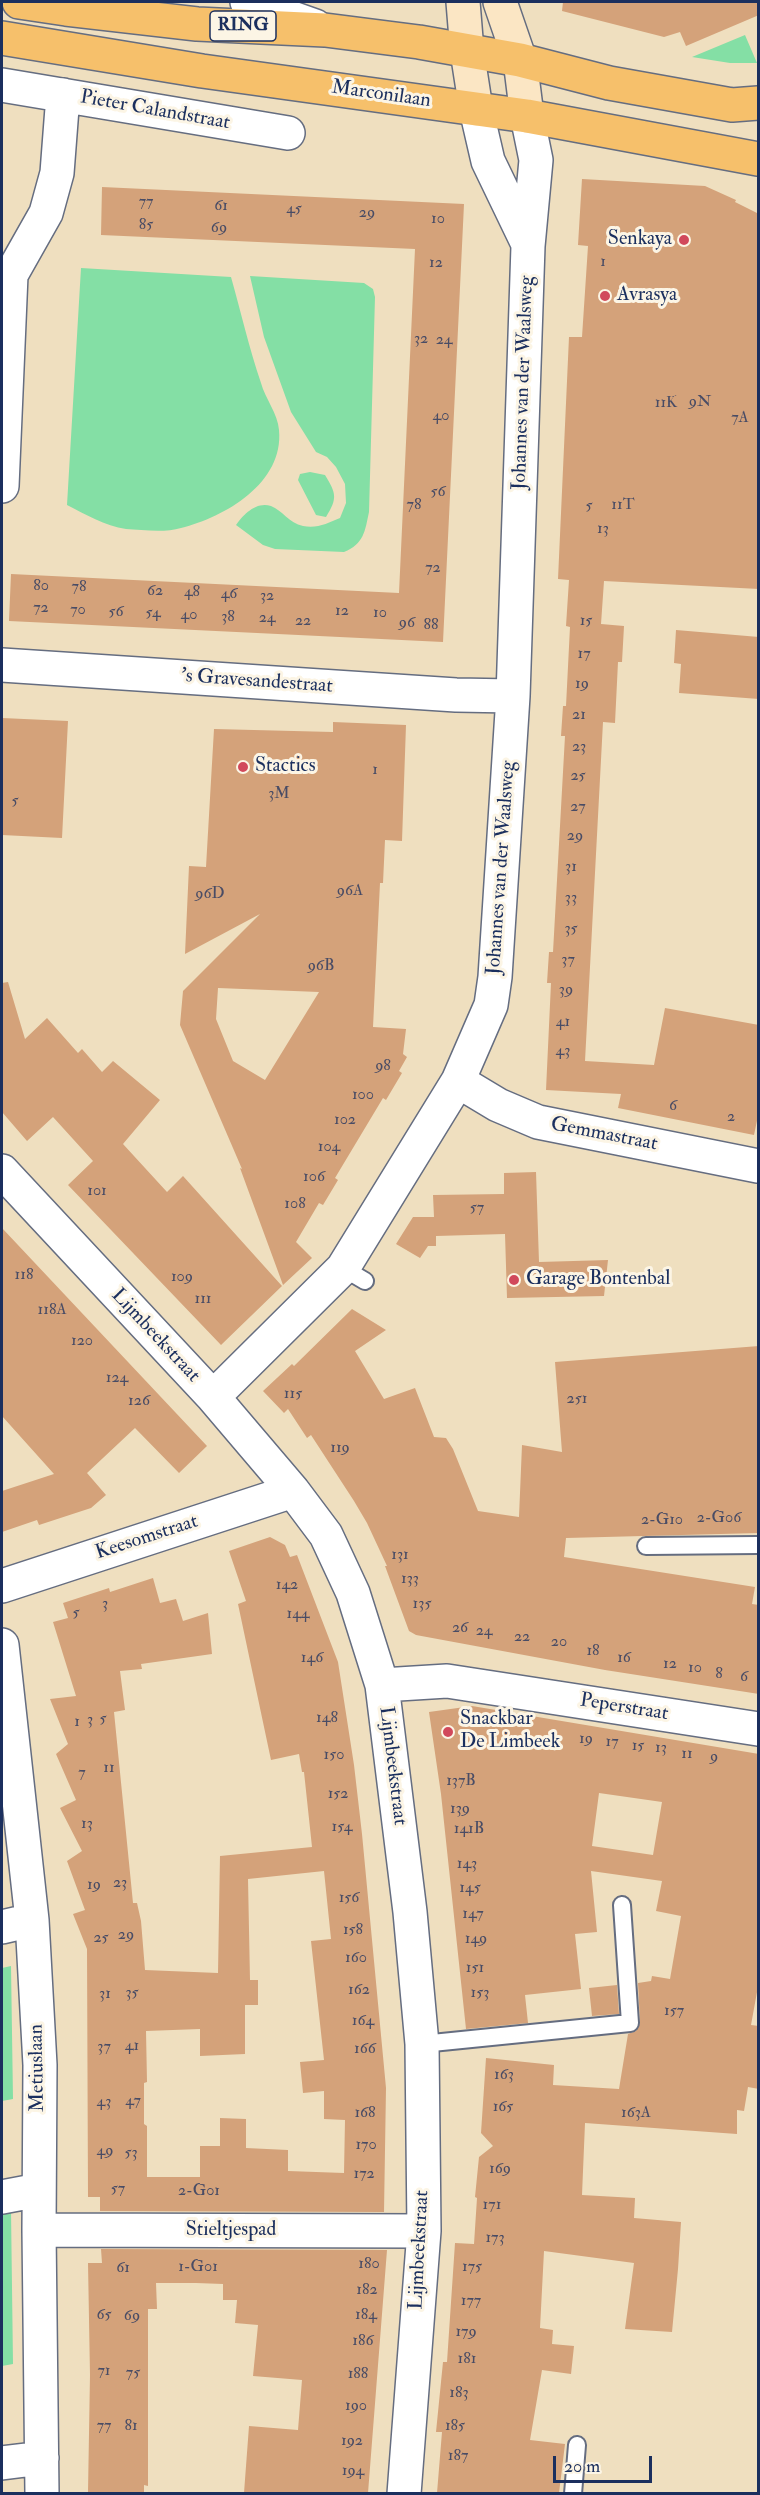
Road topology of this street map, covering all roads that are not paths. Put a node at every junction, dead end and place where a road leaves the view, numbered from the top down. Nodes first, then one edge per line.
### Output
1 (19, 2) edge
2 (247, 2) edge
3 (463, 2) edge
4 (500, 2) edge
5 (325, 30) junction
6 (2, 38) edge
7 (467, 51) junction
8 (520, 60) junction
9 (2, 85) edge
10 (63, 95) junction
11 (759, 103) edge
12 (476, 109) junction
13 (527, 116) junction
14 (288, 134) dead end
15 (759, 159) edge
16 (528, 246) junction
17 (6, 275) edge
18 (2, 486) edge
19 (2, 665) edge
20 (513, 696) junction
21 (458, 1081) junction
22 (759, 1166) edge
23 (2, 1171) edge
24 (213, 1397) junction
25 (292, 1491) junction
26 (759, 1545) edge
27 (646, 1546) dead end
28 (2, 1586) edge
29 (2, 1652) edge
30 (382, 1685) junction
31 (759, 1729) edge
32 (622, 1905) dead end
33 (17, 1923) edge
34 (422, 2044) junction
35 (39, 2190) junction
36 (2, 2197) edge
37 (39, 2230) junction
38 (424, 2231) junction
39 (577, 2445) dead end
40 (42, 2458) junction
41 (2, 2463) edge
42 (42, 2493) edge
43 (404, 2493) edge
44 (573, 2493) edge

1 - 5 main road, RING
2 - 5 street
3 - 7 street
4 - 8 street
5 - 7 main road, RING
6 - 12 main road, Marconilaan
7 - 8 main road, RING
7 - 12 street
8 - 11 main road, RING
8 - 13 street
9 - 10 street
10 - 14 street, Pieter Calandstraat
10 - 17 street, Pieter Calandstraat
12 - 13 main road, Marconilaan
12 - 16 street, Johannes van der Waalsweg
13 - 15 main road, Marconilaan
13 - 16 street, Johannes van der Waalsweg
16 - 20 street, Johannes van der Waalsweg
17 - 18 street, Pieter Calandstraat
19 - 20 street, 's Gravesandestraat
20 - 21 street, Johannes van der Waalsweg
21 - 22 street, Gemmastraat
21 - 24 street, Johannes van der Waalsweg
23 - 24 street, Lijmbeekstraat
24 - 25 street, Lijmbeekstraat
25 - 28 street, Keesomstraat
25 - 30 street, Lijmbeekstraat
26 - 27 lane
29 - 33 street, Metiuslaan
30 - 31 street, Peperstraat
30 - 34 street, Lijmbeekstraat
32 - 34 lane
33 - 35 street, Metiuslaan
34 - 38 street, Lijmbeekstraat
35 - 36 street
35 - 37 street, Metiuslaan
37 - 38 street, Stieltjespad
37 - 40 street, Metiuslaan
38 - 43 street, Lijmbeekstraat
39 - 44 lane
40 - 41 street
40 - 42 street, Metiuslaan

